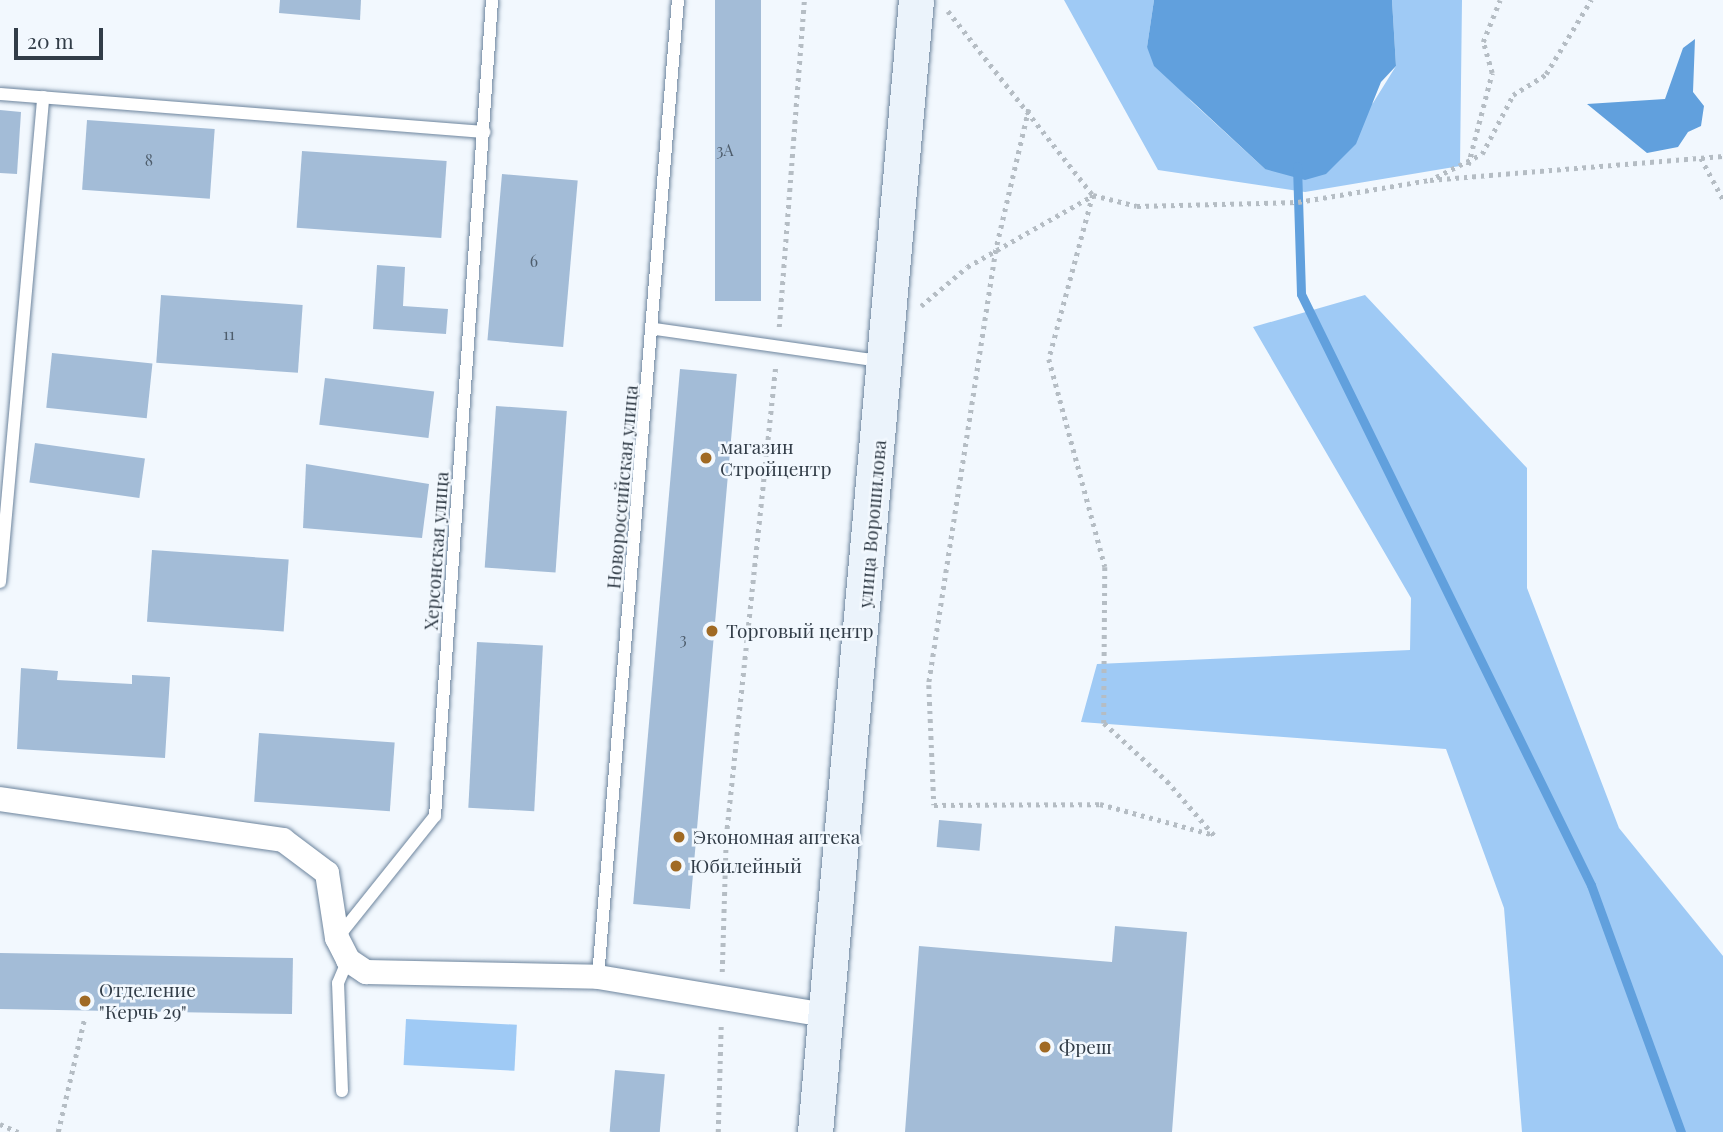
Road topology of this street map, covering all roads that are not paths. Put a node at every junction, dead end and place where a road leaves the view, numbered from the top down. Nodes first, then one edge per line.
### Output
1 (492, 0) edge
2 (678, 0) edge
3 (916, 0) edge
4 (0, 94) edge
5 (43, 97) junction
6 (485, 132) junction
7 (655, 330) junction
8 (887, 363) junction
9 (0, 582) edge
10 (0, 799) edge
11 (342, 949) junction
12 (598, 977) junction
13 (826, 1015) junction
14 (342, 1091) dead end
15 (815, 1132) edge

1 - 6 lane, Херсонская улица
2 - 7 lane, Новороссийская улица
3 - 8 main road, улица Ворошилова
4 - 5 lane
5 - 6 lane
5 - 9 lane
6 - 11 lane, Херсонская улица
7 - 8 lane
7 - 12 lane, Новороссийская улица
8 - 13 main road, улица Ворошилова
10 - 11 street
11 - 12 street
11 - 14 lane
12 - 13 street
13 - 15 main road, улица Ворошилова

